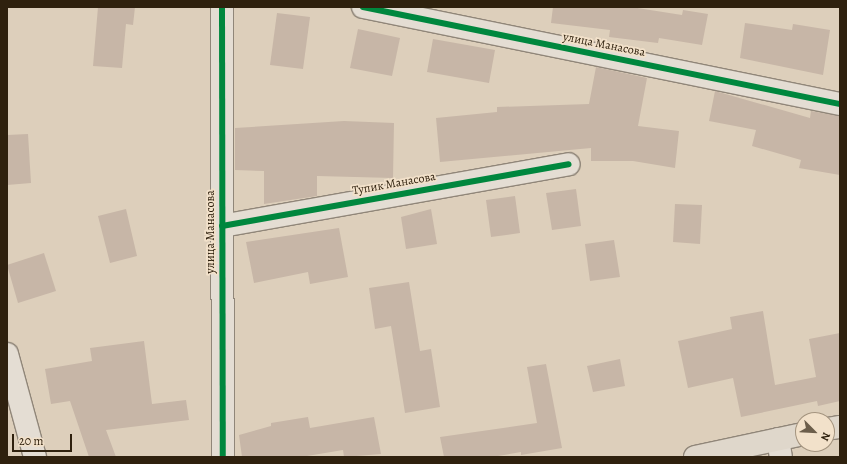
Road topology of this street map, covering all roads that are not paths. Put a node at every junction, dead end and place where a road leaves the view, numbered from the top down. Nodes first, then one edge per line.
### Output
1 (222, 7) edge
2 (363, 7) edge
3 (840, 104) edge
4 (569, 164) dead end
5 (222, 226) junction
6 (7, 354) edge
7 (795, 439) edge
8 (779, 448) edge
9 (34, 457) edge
10 (223, 457) edge
11 (695, 457) edge

1 - 5 street, улица Манасова
2 - 3 street, улица Манасова
4 - 5 street, Тупик Манасова
5 - 10 street, улица Манасова
6 - 9 street
7 - 8 main road
8 - 11 main road

